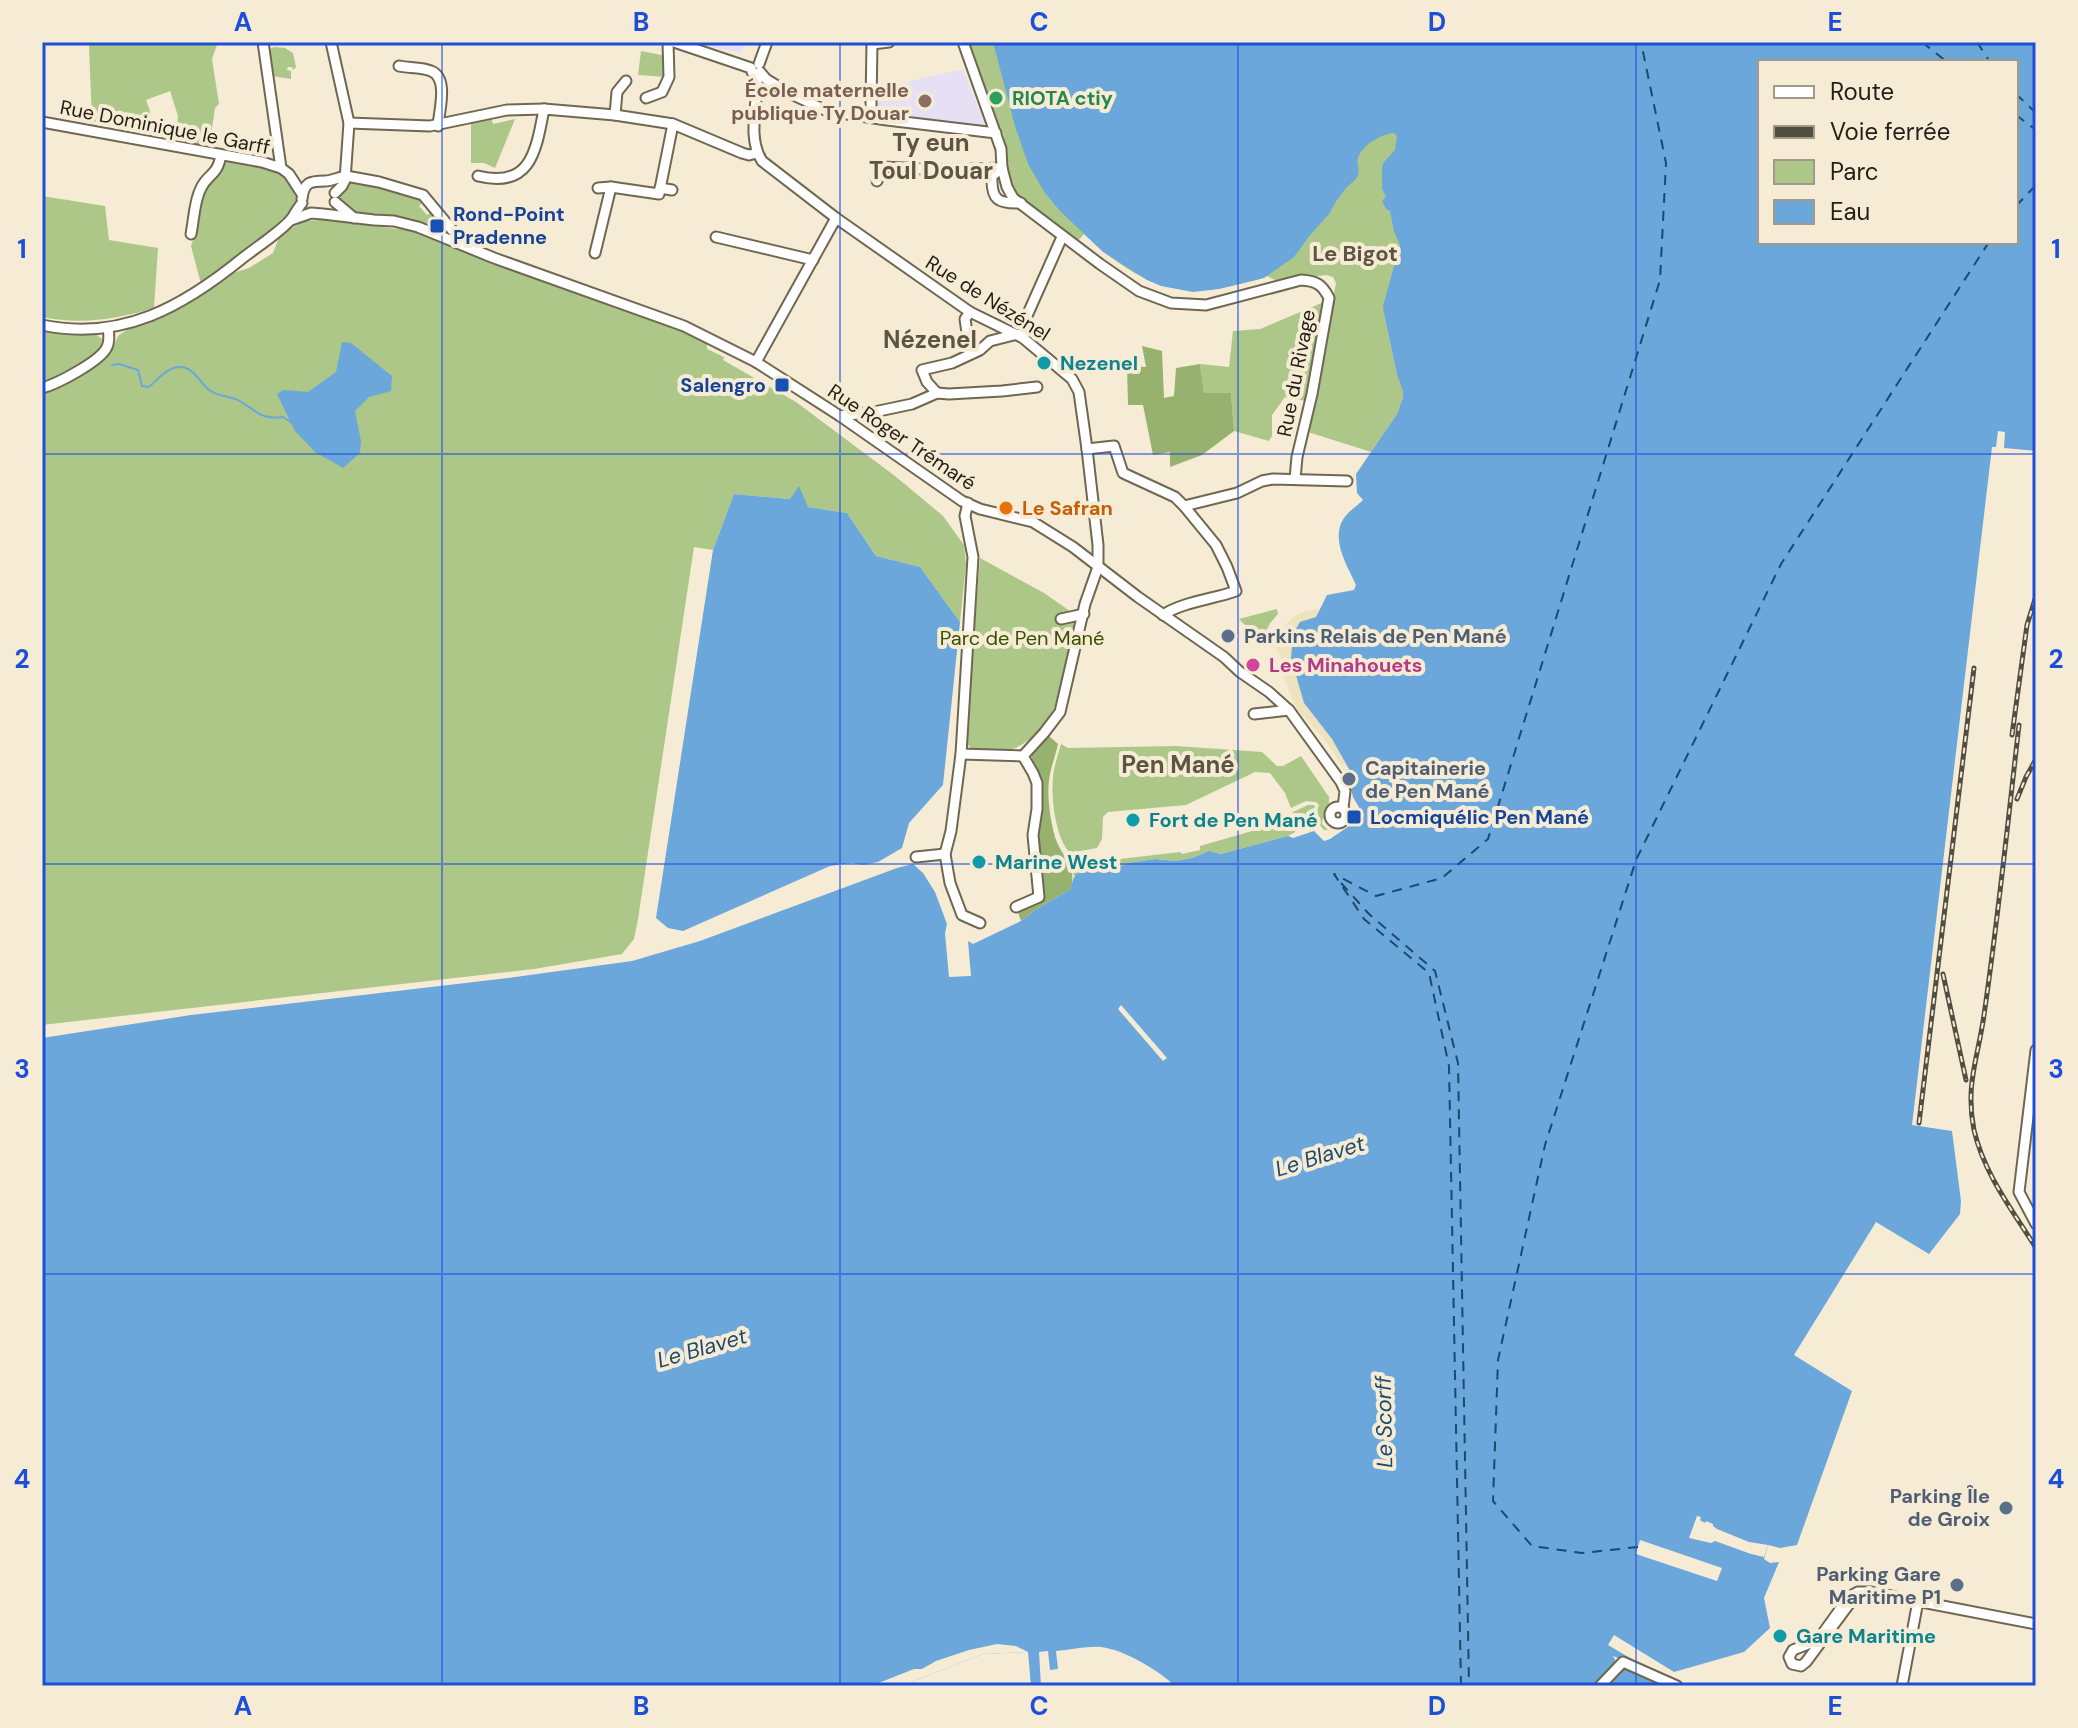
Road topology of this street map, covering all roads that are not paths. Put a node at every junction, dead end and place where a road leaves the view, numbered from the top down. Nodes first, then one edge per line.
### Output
1 (263, 42) edge
2 (331, 42) edge
3 (671, 42) edge
4 (767, 42) edge
5 (889, 42) edge
6 (963, 42) edge
7 (872, 43) edge
8 (399, 66) dead end
9 (757, 69) junction
10 (626, 81) dead end
11 (646, 98) dead end
12 (544, 109) junction
13 (615, 115) junction
14 (869, 117) junction
15 (42, 122) edge
16 (349, 123) junction
17 (673, 124) junction
18 (438, 126) junction
19 (996, 133) junction
20 (757, 153) junction
21 (221, 155) junction
22 (1002, 168) junction
23 (285, 171) junction
24 (346, 176) junction
25 (478, 176) dead end
26 (877, 181) dead end
27 (311, 182) junction
28 (326, 182) junction
29 (611, 187) junction
30 (598, 188) dead end
31 (660, 188) junction
32 (672, 190) dead end
33 (335, 198) junction
34 (302, 199) junction
35 (1021, 203) junction
36 (311, 213) junction
37 (323, 214) junction
38 (354, 218) junction
39 (836, 218) junction
40 (291, 220) junction
41 (453, 231) dead end
42 (191, 234) dead end
43 (716, 237) dead end
44 (1062, 237) junction
45 (595, 253) dead end
46 (813, 260) junction
47 (970, 312) junction
48 (42, 325) edge
49 (108, 328) junction
50 (1020, 336) junction
51 (970, 353) junction
52 (756, 362) junction
53 (1037, 387) dead end
54 (42, 388) edge
55 (937, 393) junction
56 (840, 416) junction
57 (1087, 449) junction
58 (1295, 479) junction
59 (1347, 481) dead end
60 (968, 503) junction
61 (1184, 506) junction
62 (1098, 567) junction
63 (1084, 614) junction
64 (1163, 615) junction
65 (1061, 619) dead end
66 (1289, 710) junction
67 (1254, 714) dead end
68 (961, 754) junction
69 (1023, 756) junction
70 (1343, 808) dead end
71 (945, 854) junction
72 (916, 857) dead end
73 (1016, 907) dead end
74 (980, 923) dead end
75 (2036, 1050) edge
76 (2036, 1224) edge
77 (1858, 1592) junction
78 (1918, 1601) junction
79 (2036, 1624) edge
80 (1600, 1686) edge
81 (1677, 1686) edge
82 (1902, 1686) edge

1 - 23 street
2 - 16 street
3 - 9 street
3 - 11 street
4 - 9 street
5 - 7 street
6 - 19 street
7 - 14 street
8 - 18 street
9 - 14 street
9 - 20 street
10 - 13 street
12 - 13 street
12 - 18 street
12 - 25 street
13 - 17 street
14 - 19 street
15 - 21 street, Rue Dominique le Garff
16 - 18 street
16 - 24 street
17 - 20 street
17 - 31 street
19 - 22 street
20 - 39 street, Rue de Nézénel
21 - 23 street, Rue Dominique le Garff
21 - 42 street
22 - 26 street
22 - 35 street
22 - 35 street
23 - 27 street, Rue Dominique le Garff
23 - 34 street
24 - 28 street
24 - 33 street
24 - 41 street
27 - 28 street
27 - 34 street
28 - 33 street
29 - 30 street
29 - 31 street
29 - 45 street
31 - 32 street
33 - 37 street
33 - 38 street
34 - 36 street
34 - 40 street
35 - 44 street, Rue du Rivage
36 - 37 street
36 - 40 street
37 - 38 street, Rue Roger Trémaré
38 - 52 street, Rue Roger Trémaré
39 - 46 street
39 - 47 street, Rue de Nézénel
40 - 49 street
43 - 46 street
44 - 50 street
44 - 58 street, Rue du Rivage
46 - 52 street
47 - 50 street, Rue de Nézénel
47 - 51 street
48 - 49 street
49 - 54 street
50 - 51 street
50 - 57 street, Rue de Nézénel
51 - 55 street
52 - 56 street, Rue Roger Trémaré
53 - 55 street
55 - 56 street
56 - 60 street, Rue Roger Trémaré
57 - 61 street
57 - 62 street, Rue de Nézénel
58 - 59 street
58 - 61 street
60 - 62 street, Rue Roger Trémaré
60 - 68 street
61 - 64 street
62 - 63 street
62 - 64 street, Rue Roger Trémaré
63 - 65 street
63 - 69 street
64 - 66 street, Rue Roger Trémaré
66 - 67 street
66 - 70 street, Rue Roger Trémaré
68 - 69 street
68 - 71 street
69 - 73 street
71 - 72 street
71 - 74 street
75 - 76 street
77 - 77 street
77 - 78 street
78 - 79 street
78 - 82 street
80 - 81 street

